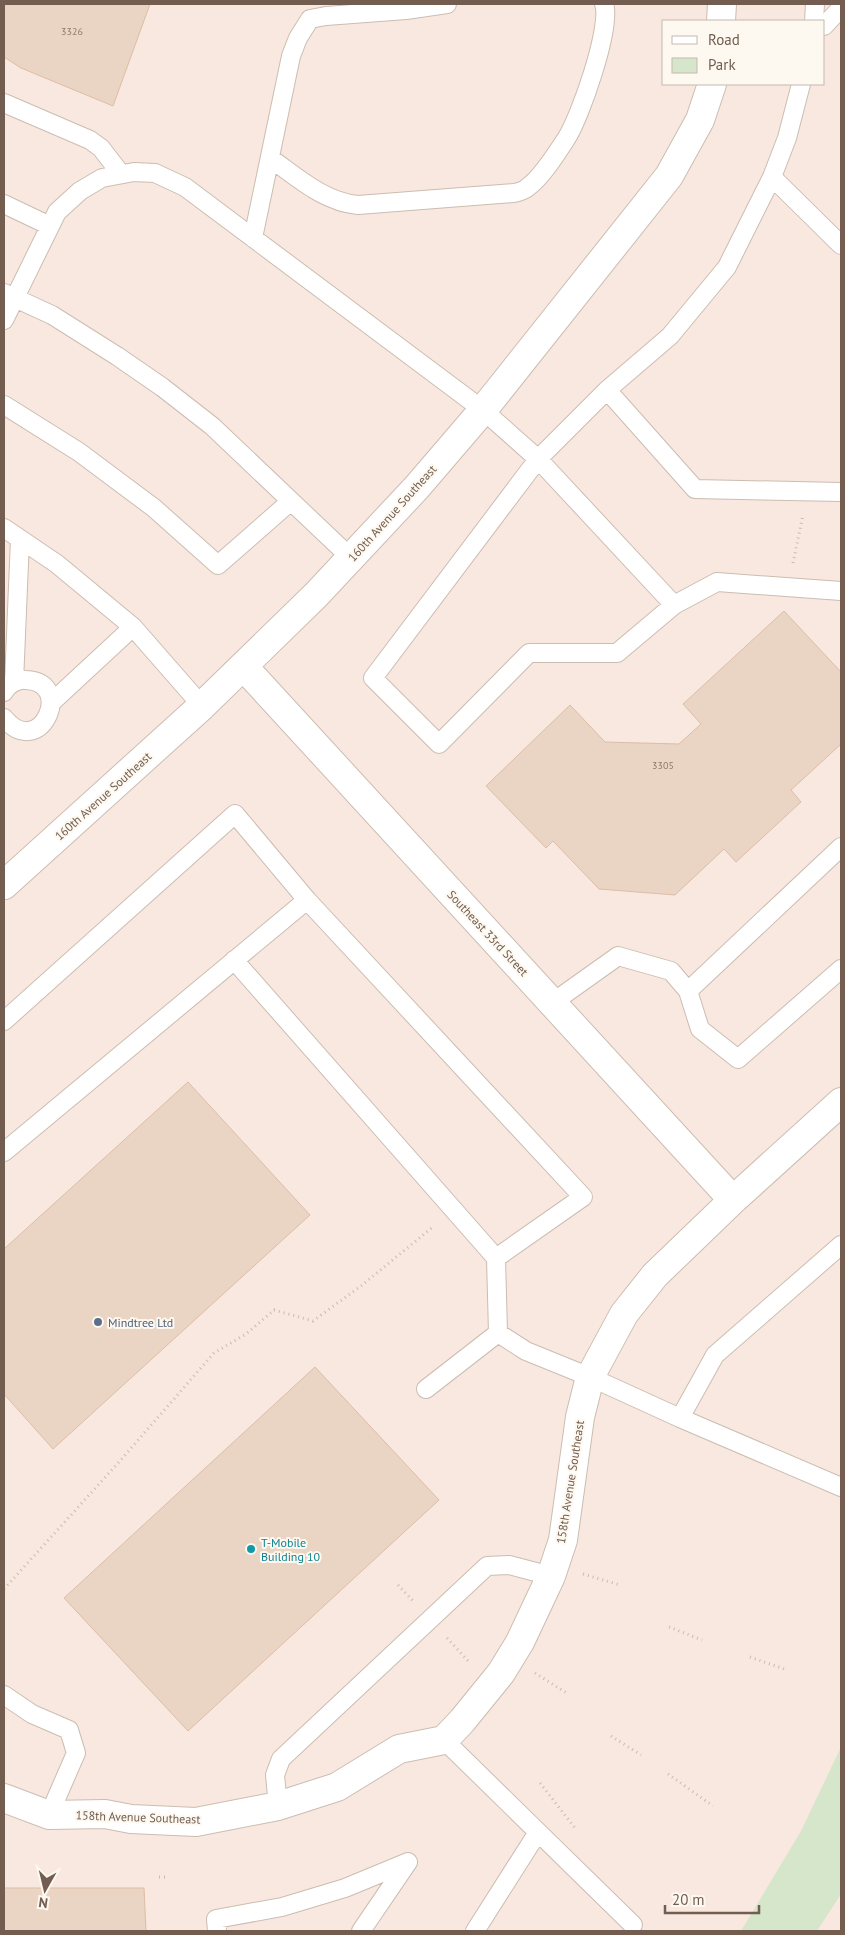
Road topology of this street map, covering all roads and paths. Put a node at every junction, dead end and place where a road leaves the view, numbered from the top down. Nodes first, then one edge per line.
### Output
1 (447, 4) edge
2 (604, 4) edge
3 (722, 4) edge
4 (815, 4) edge
5 (841, 8) edge
6 (721, 20) edge
7 (814, 20) edge
8 (825, 25) edge
9 (712, 85) edge
10 (801, 85) edge
11 (4, 103) edge
12 (270, 158) junction
13 (121, 174) junction
14 (772, 177) junction
15 (4, 204) edge
16 (50, 226) junction
17 (253, 238) junction
18 (841, 245) edge
19 (9, 296) edge
20 (4, 320) edge
21 (607, 390) junction
22 (4, 405) edge
23 (483, 410) junction
24 (538, 459) junction
25 (808, 490) junction
26 (841, 492) edge
27 (291, 501) junction
28 (4, 528) edge
29 (20, 539) junction
30 (351, 558) junction
31 (788, 587) junction
32 (841, 592) edge
33 (674, 605) junction
34 (132, 627) junction
35 (243, 666) junction
36 (9, 687) edge
37 (51, 703) junction
38 (202, 706) junction
39 (4, 718) edge
40 (841, 847) edge
41 (4, 885) edge
42 (307, 900) junction
43 (234, 960) junction
44 (841, 969) edge
45 (688, 991) junction
46 (552, 1002) junction
47 (4, 1021) edge
48 (841, 1102) edge
49 (4, 1152) edge
50 (733, 1200) junction
51 (454, 1209) junction
52 (841, 1245) edge
53 (496, 1258) junction
54 (498, 1333) junction
55 (590, 1377) junction
56 (426, 1389) dead end
57 (680, 1418) junction
58 (841, 1488) edge
59 (584, 1574) dead end
60 (552, 1576) junction
61 (398, 1585) dead end
62 (620, 1585) dead end
63 (4, 1589) edge
64 (417, 1606) dead end
65 (669, 1627) dead end
66 (441, 1632) dead end
67 (702, 1640) dead end
68 (750, 1657) dead end
69 (472, 1665) dead end
70 (787, 1670) dead end
71 (535, 1673) dead end
72 (568, 1694) dead end
73 (4, 1695) edge
74 (611, 1736) dead end
75 (444, 1740) junction
76 (641, 1755) dead end
77 (668, 1774) dead end
78 (540, 1783) dead end
79 (4, 1798) edge
80 (278, 1806) junction
81 (713, 1806) dead end
82 (49, 1815) junction
83 (575, 1828) dead end
84 (538, 1832) junction
85 (159, 1877) dead end
86 (165, 1877) dead end
87 (633, 1925) dead end
88 (217, 1931) edge
89 (362, 1931) edge
90 (475, 1931) edge

1 - 12 lane
2 - 12 lane
3 - 6 street
4 - 7 lane
5 - 8 lane
9 - 23 street, 160th Avenue Southeast
10 - 14 lane
11 - 13 lane
12 - 17 lane
13 - 16 lane
13 - 17 lane
14 - 18 lane
14 - 21 lane
15 - 16 lane
16 - 19 lane
17 - 23 lane
19 - 20 lane
19 - 27 lane
21 - 24 lane
21 - 25 lane
22 - 27 lane
23 - 24 lane
23 - 30 street, 160th Avenue Southeast
24 - 33 lane
24 - 33 lane
25 - 26 lane
25 - 31 path
27 - 30 lane
28 - 29 lane
29 - 34 lane
29 - 36 lane
30 - 35 street, 160th Avenue Southeast
31 - 32 lane
31 - 33 lane
34 - 37 lane
34 - 38 lane
35 - 38 street, 160th Avenue Southeast
35 - 46 street, Southeast 33rd Street
36 - 37 lane
37 - 39 lane
38 - 41 street, 160th Avenue Southeast
40 - 45 lane
42 - 43 lane
42 - 47 lane
42 - 53 lane
43 - 49 lane
43 - 51 lane
44 - 45 lane
45 - 46 lane
46 - 50 street, Southeast 33rd Street
48 - 50 street, 158th Avenue Southeast
50 - 55 street, 158th Avenue Southeast
51 - 53 lane
51 - 63 path
52 - 57 lane
53 - 54 lane
54 - 55 lane
54 - 56 lane
55 - 57 lane
55 - 60 street, 158th Avenue Southeast
57 - 58 lane
59 - 62 path
60 - 75 street, 158th Avenue Southeast
60 - 80 lane
61 - 64 path
65 - 67 path
66 - 69 path
68 - 70 path
71 - 72 path
73 - 82 lane
74 - 76 path
75 - 80 street, 158th Avenue Southeast
75 - 84 lane
77 - 81 path
78 - 83 path
79 - 82 street, 158th Avenue Southeast
80 - 82 street, 158th Avenue Southeast
84 - 87 lane
84 - 90 lane
85 - 86 path
88 - 89 lane

